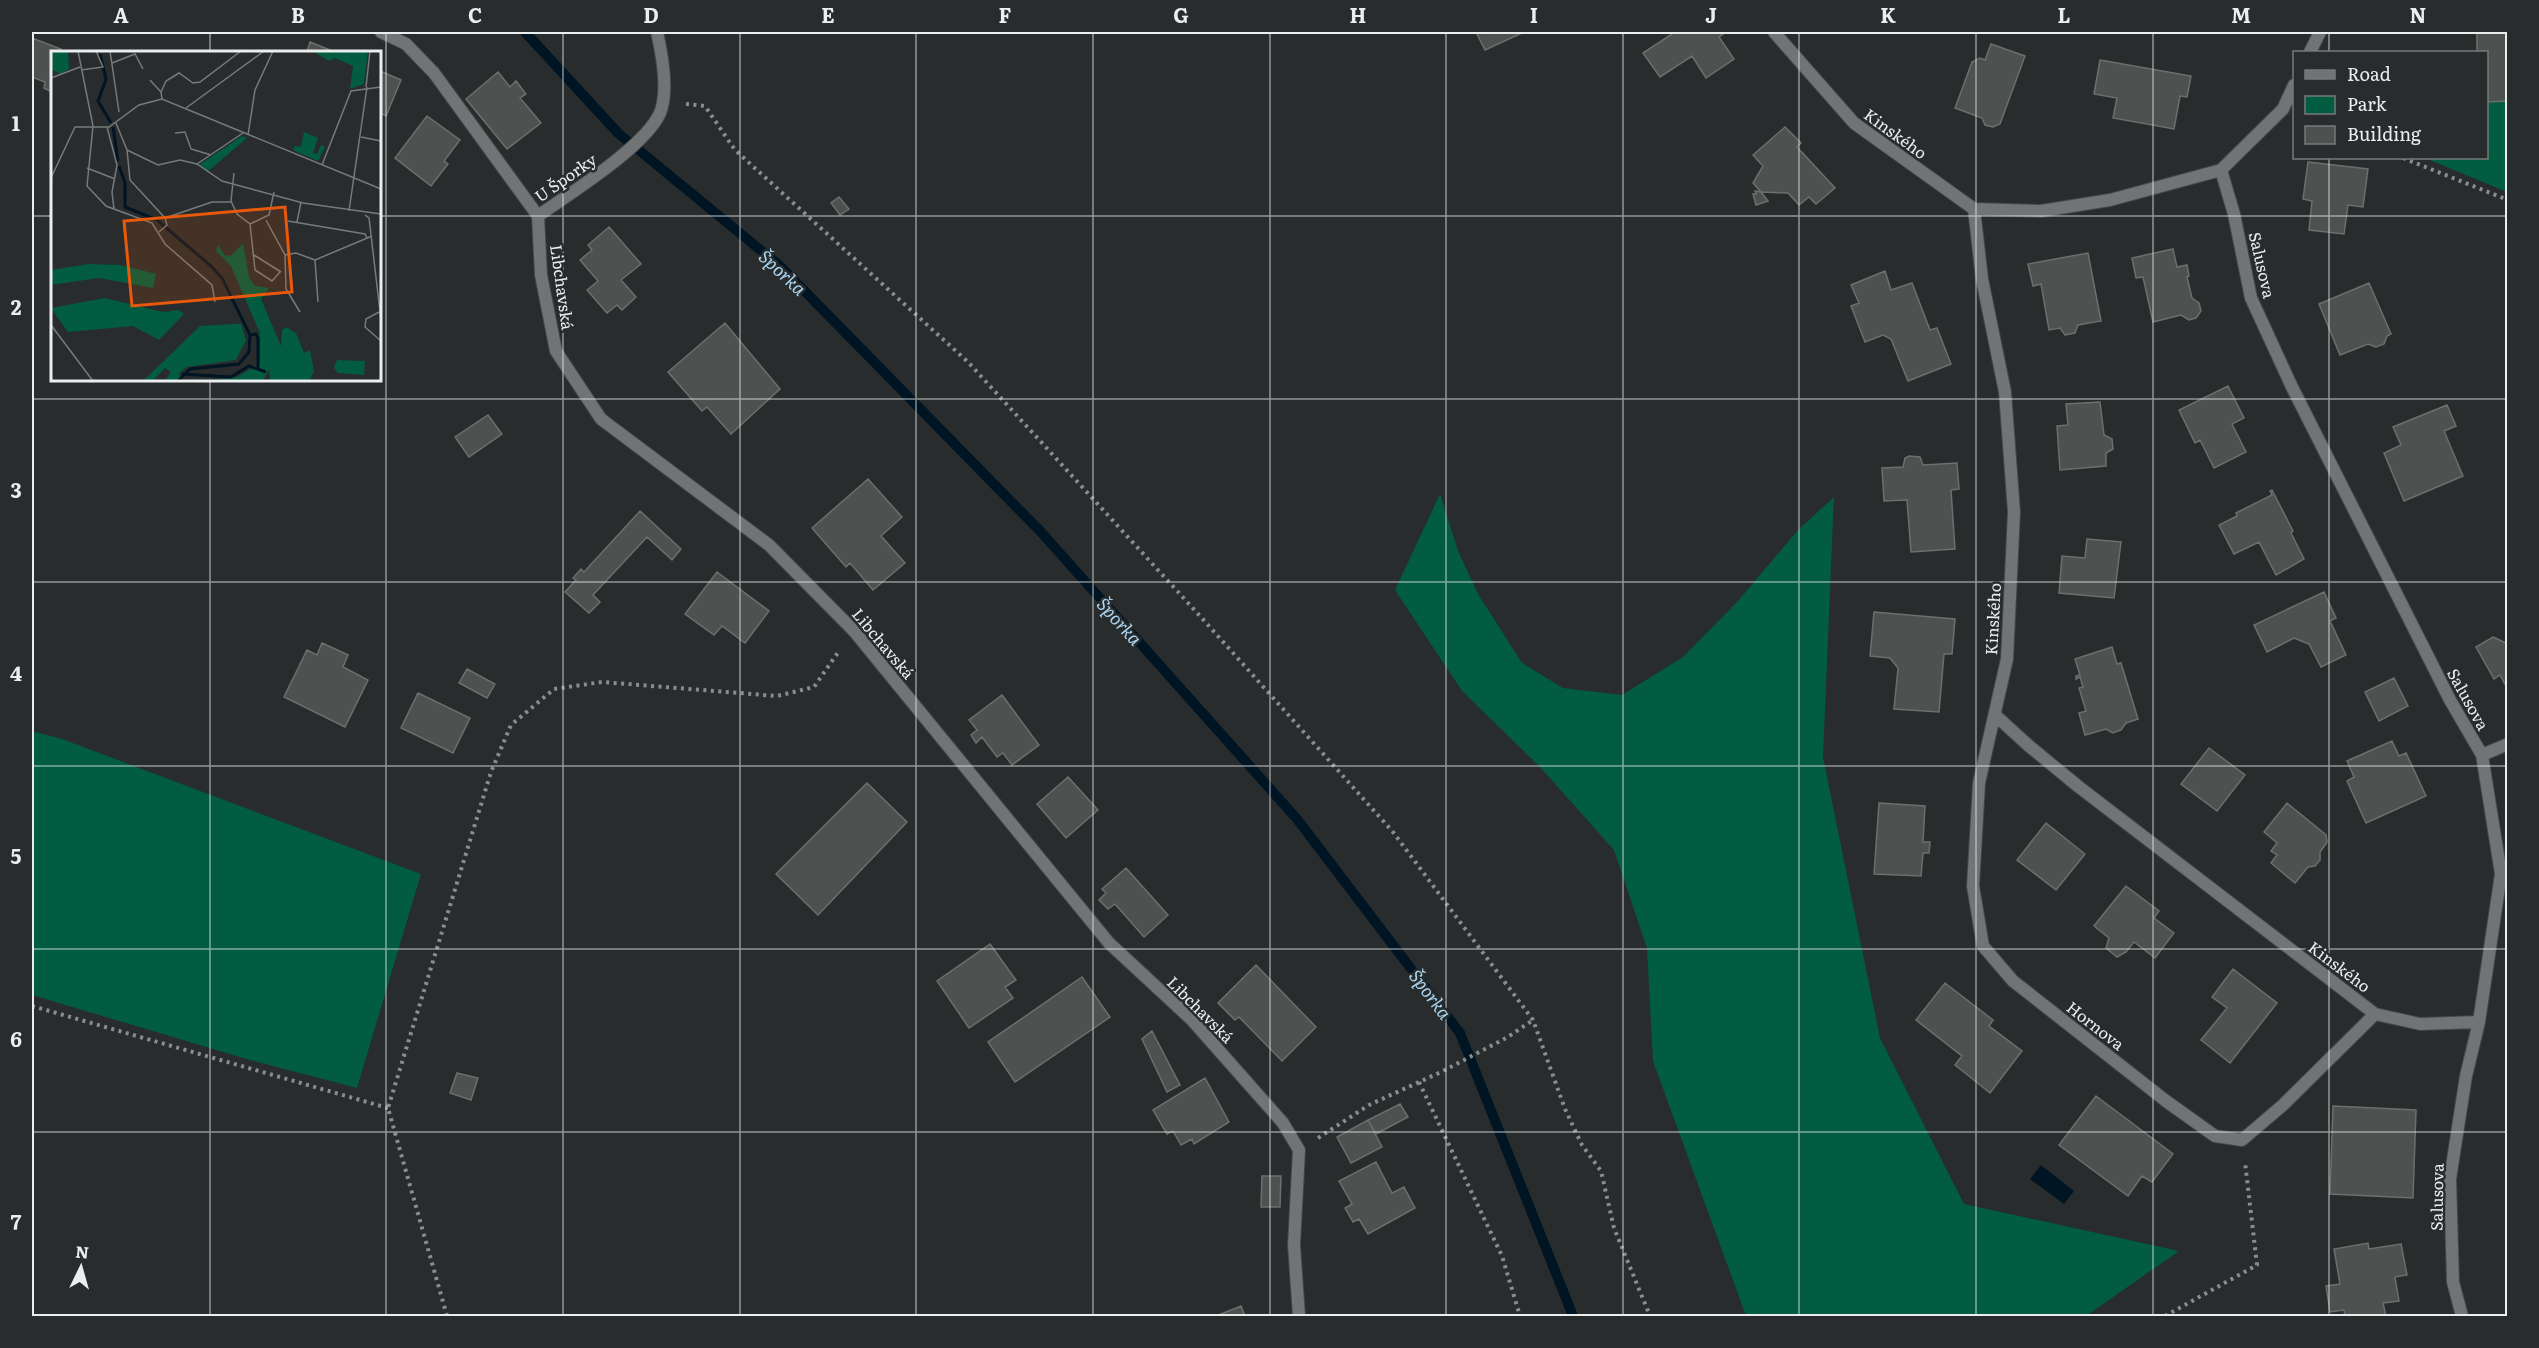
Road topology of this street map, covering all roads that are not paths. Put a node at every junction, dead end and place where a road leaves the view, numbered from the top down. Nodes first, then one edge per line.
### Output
1 (381, 32) edge
2 (657, 32) edge
3 (1774, 32) edge
4 (2320, 32) edge
5 (2310, 51) edge
6 (2293, 89) edge
7 (2221, 170) junction
8 (1974, 209) junction
9 (538, 216) junction
10 (1995, 715) junction
11 (2508, 744) edge
12 (2482, 755) junction
13 (2375, 1014) junction
14 (2479, 1022) junction
15 (1299, 1317) edge
16 (2463, 1317) edge

1 - 9 street
2 - 9 street, U Šporky
3 - 8 street, Kinského
4 - 5 street
6 - 7 street
7 - 8 street
7 - 12 street, Salusova
8 - 10 street, Kinského
9 - 15 street, Libchavská
10 - 13 street, Kinského
10 - 13 street, Hornova
11 - 12 street
12 - 14 street, Salusova
13 - 14 street, Kinského
14 - 16 street, Salusova

